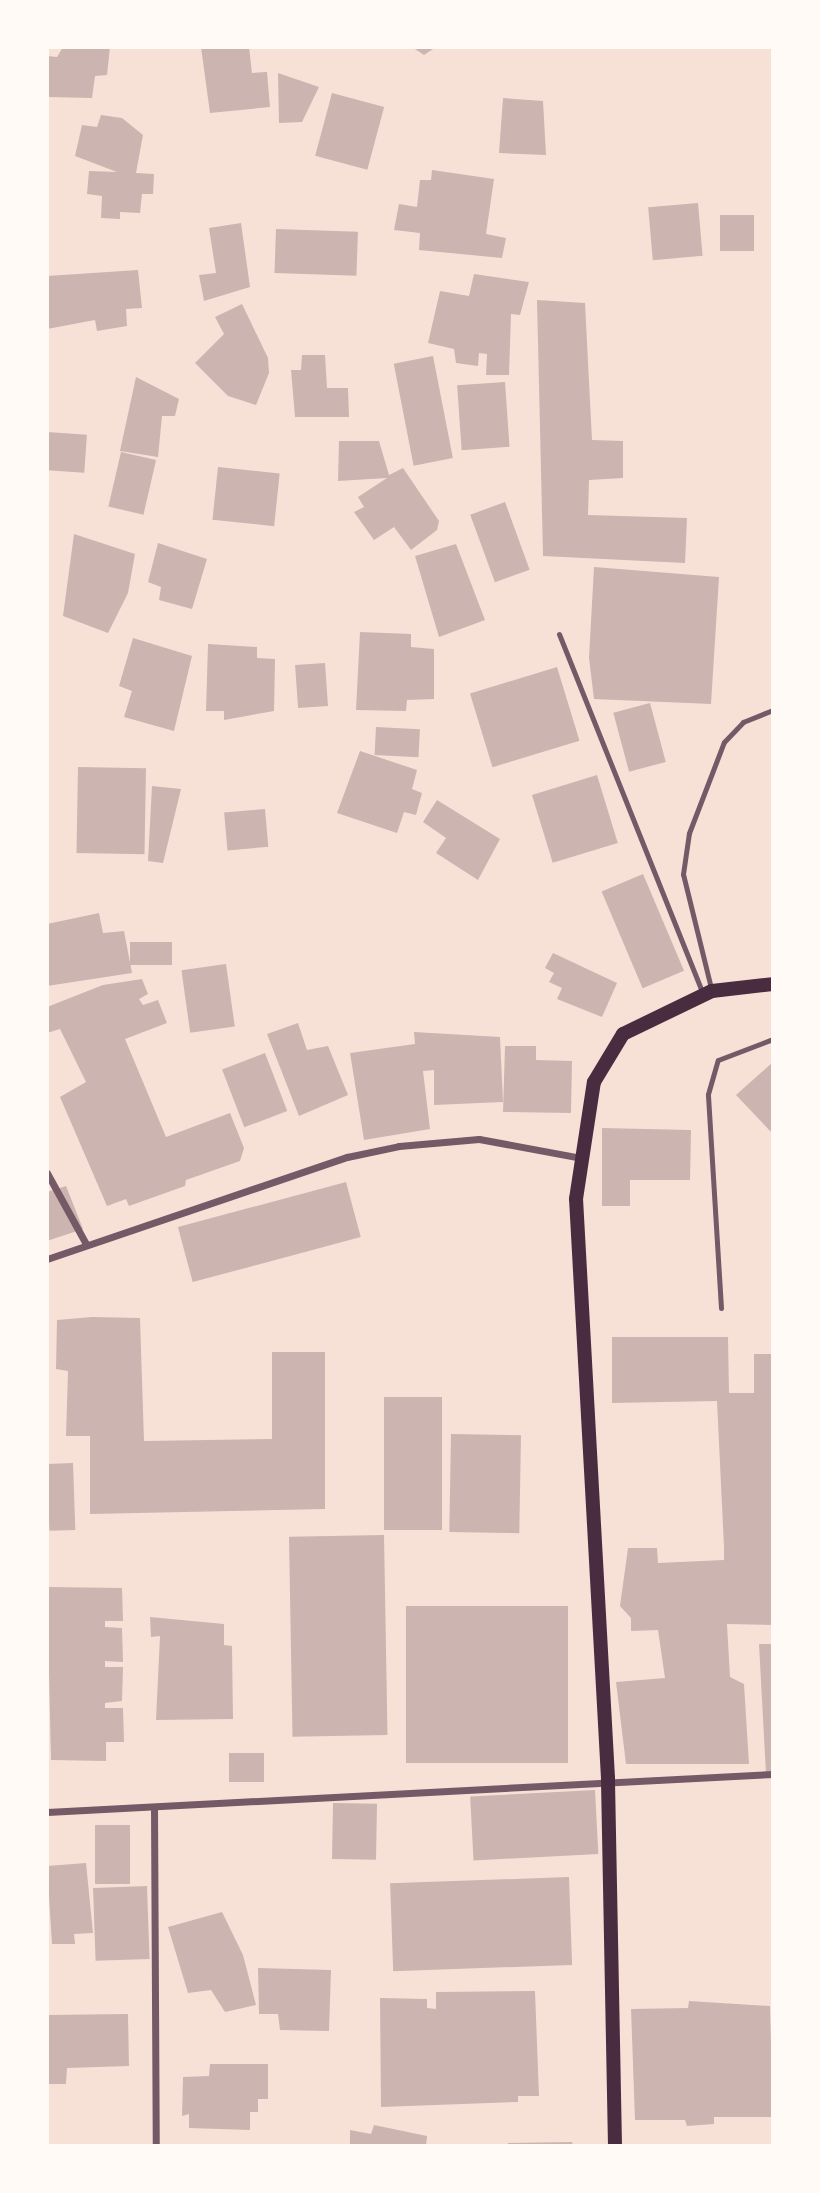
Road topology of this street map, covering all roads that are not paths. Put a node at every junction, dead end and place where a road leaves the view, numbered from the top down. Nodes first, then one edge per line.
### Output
1 (559, 634) dead end
2 (773, 710) edge
3 (773, 984) edge
4 (707, 993) junction
5 (773, 1040) edge
6 (582, 1158) junction
7 (47, 1173) edge
8 (86, 1244) junction
9 (47, 1259) edge
10 (721, 1308) dead end
11 (773, 1774) edge
12 (608, 1778) junction
13 (154, 1807) junction
14 (47, 1812) edge
15 (156, 2146) edge
16 (615, 2146) edge

1 - 4 lane
2 - 4 lane
3 - 4 main road
4 - 6 main road
5 - 10 lane
6 - 8 street
6 - 12 main road
7 - 8 street
8 - 9 street
11 - 12 street
12 - 13 street
12 - 16 main road
13 - 14 street
13 - 15 street

